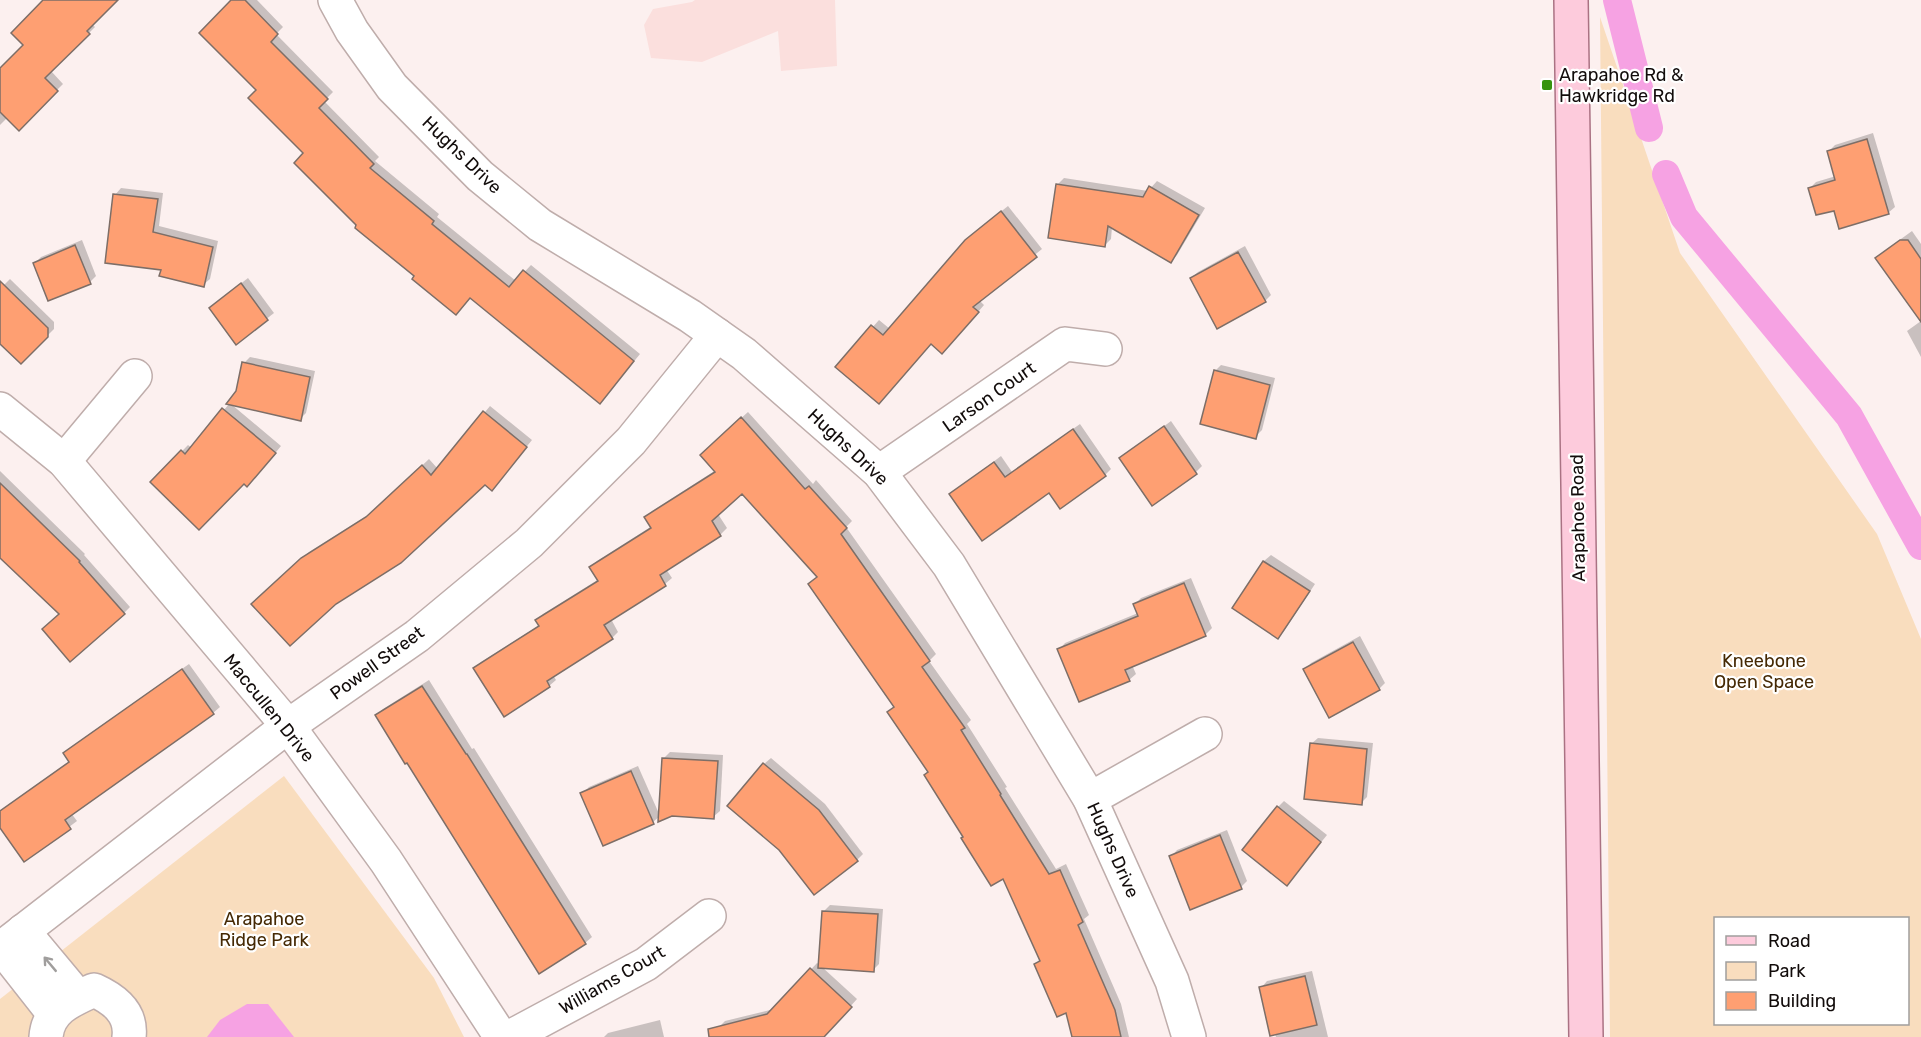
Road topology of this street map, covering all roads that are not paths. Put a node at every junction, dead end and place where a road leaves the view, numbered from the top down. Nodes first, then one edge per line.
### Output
1 (335, 0) edge
2 (1564, 2) edge
3 (717, 335) junction
4 (1105, 349) dead end
5 (135, 376) dead end
6 (0, 409) edge
7 (64, 461) junction
8 (879, 472) junction
9 (288, 726) junction
10 (1205, 734) dead end
11 (1090, 799) junction
12 (709, 916) dead end
13 (8, 936) edge
14 (60, 1016) edge
15 (129, 1037) edge
16 (501, 1037) edge
17 (510, 1037) edge
18 (1189, 1037) edge
19 (1586, 1037) edge

1 - 3 street, Hughs Drive
2 - 19 main road, Arapahoe Road
3 - 8 street, Hughs Drive
3 - 9 street, Powell Street
4 - 8 street, Larson Court
5 - 7 street
6 - 7 street, Maccullen Drive
7 - 9 street, Maccullen Drive
8 - 11 street, Hughs Drive
9 - 13 street, Powell Street
9 - 16 street, Maccullen Drive
10 - 11 street
11 - 18 street, Hughs Drive
12 - 17 street, Williams Court
13 - 14 street
14 - 15 street

